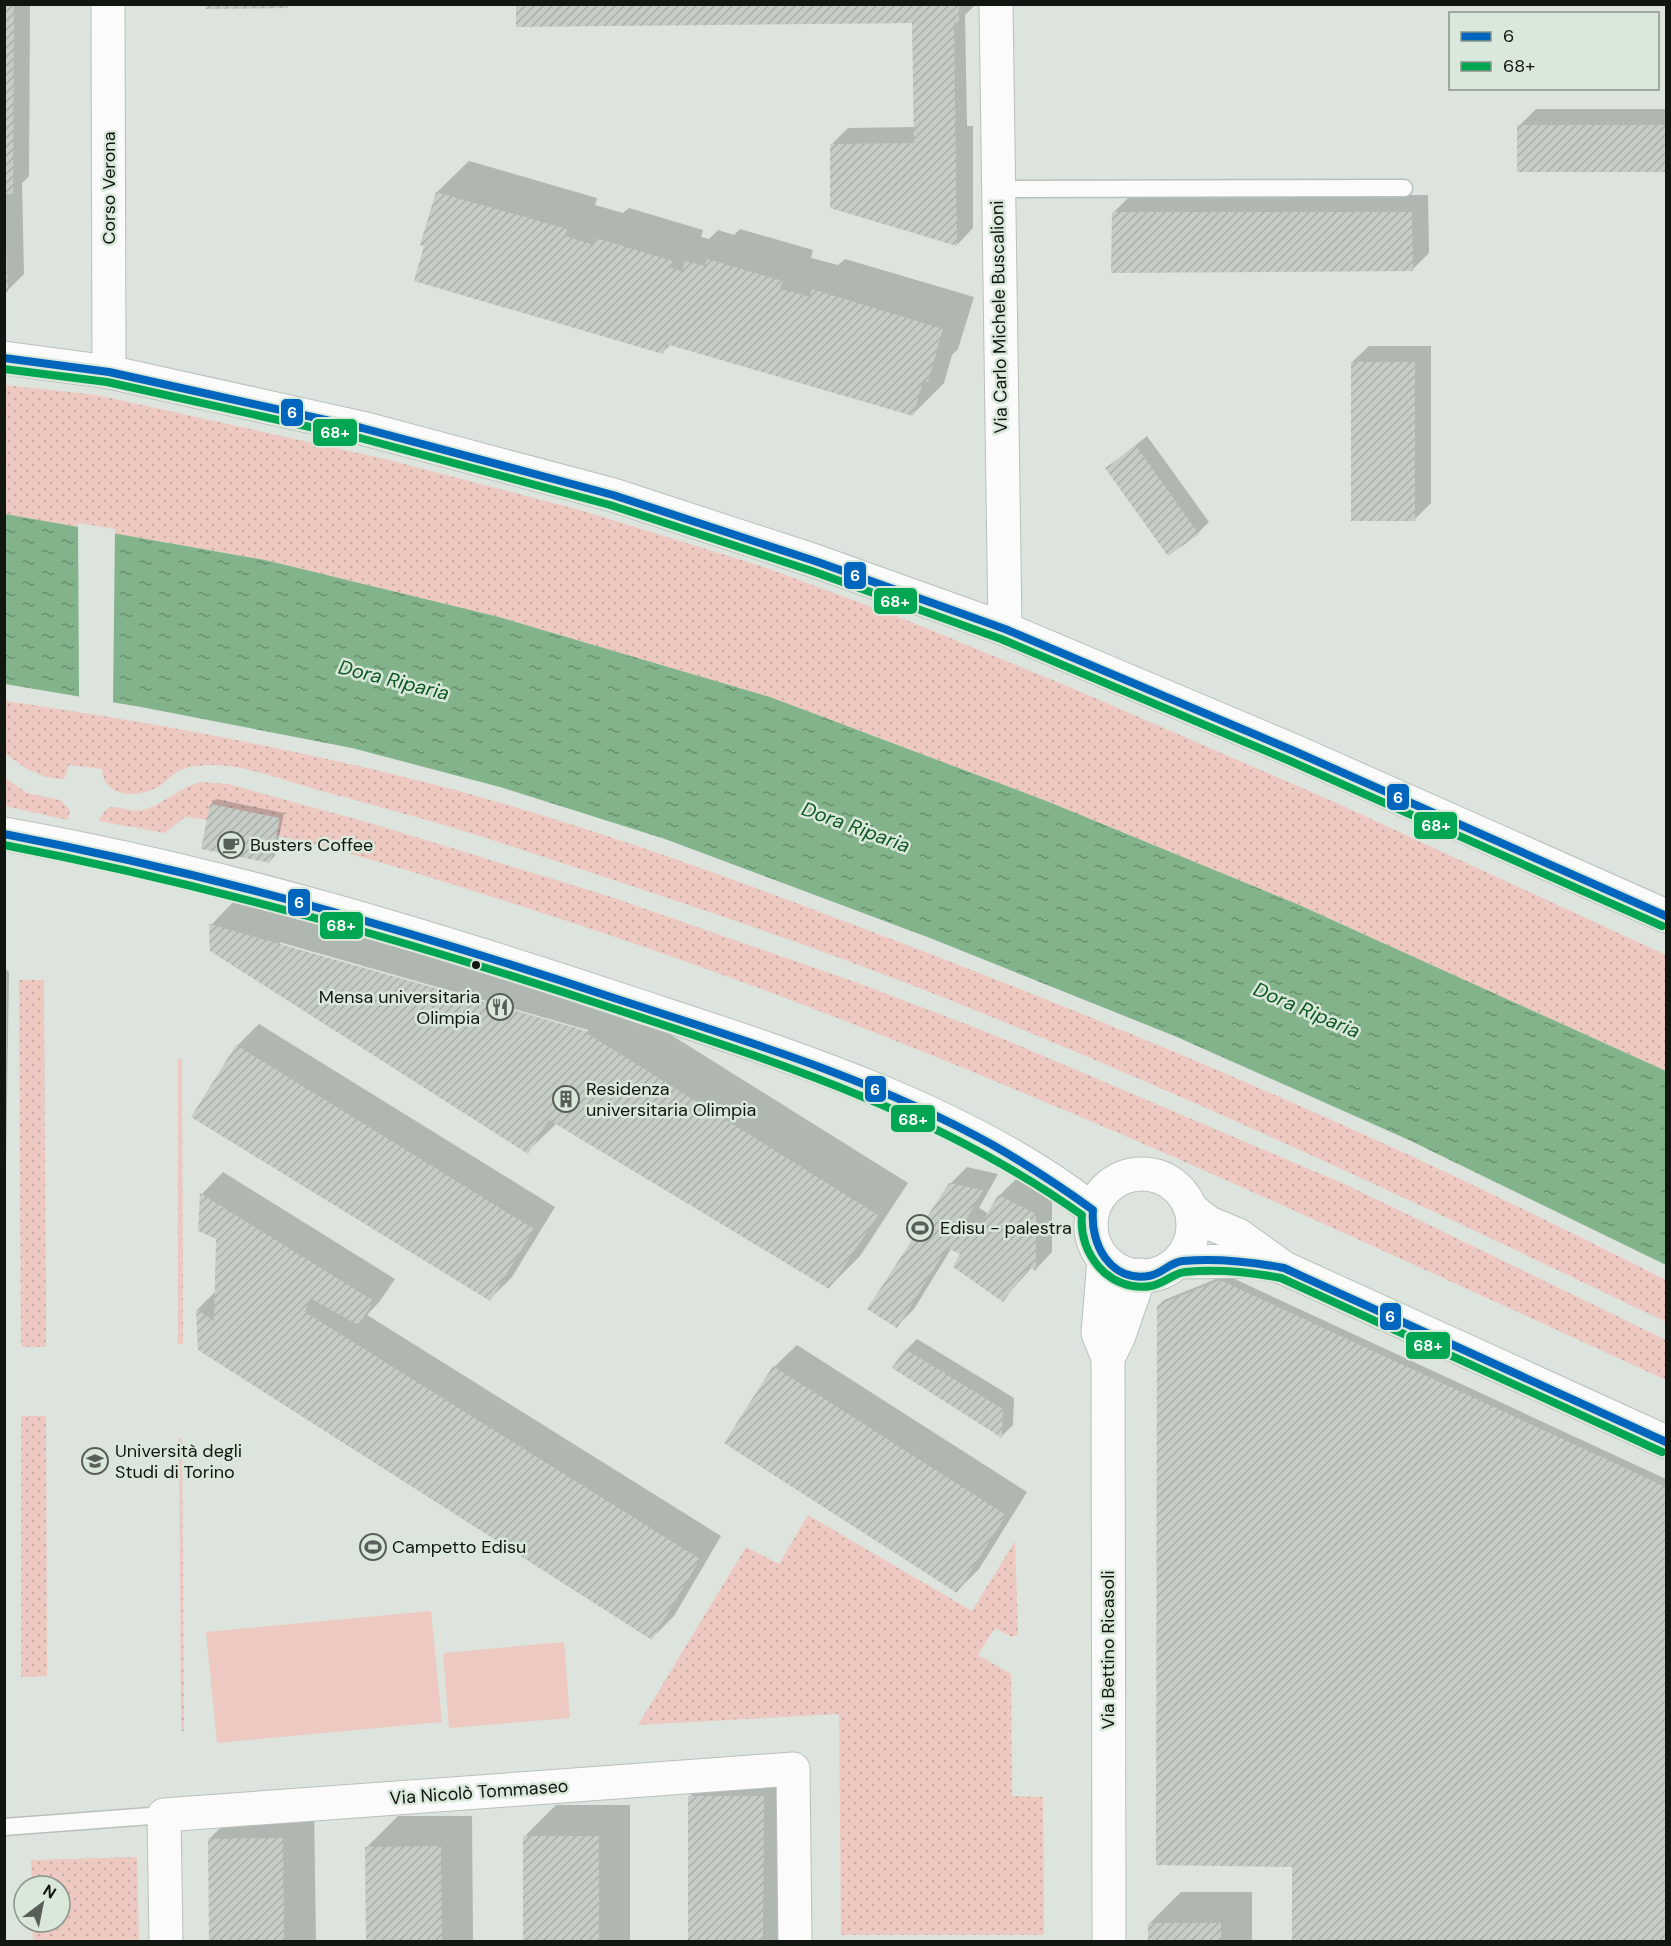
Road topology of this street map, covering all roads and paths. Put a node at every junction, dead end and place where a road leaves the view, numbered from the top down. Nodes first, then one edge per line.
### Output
1 (108, 4) edge
2 (996, 4) edge
3 (1404, 188) dead end
4 (997, 189) junction
5 (4, 358) edge
6 (109, 372) junction
7 (1005, 629) junction
8 (4, 834) edge
9 (1666, 916) edge
10 (1191, 1209) junction
11 (1093, 1210) junction
12 (1104, 1259) junction
13 (1178, 1262) junction
14 (1284, 1268) junction
15 (1140, 1275) junction
16 (1108, 1358) junction
17 (1666, 1442) edge
18 (165, 1815) junction
19 (4, 1827) edge
20 (166, 1941) edge
21 (795, 1941) edge
22 (1109, 1941) edge

1 - 6 street, Corso Verona
2 - 4 street, Via Carlo Michele Buscalioni
3 - 4 lane
4 - 7 street, Via Carlo Michele Buscalioni
5 - 6 street
6 - 7 street
7 - 9 street
8 - 11 street
10 - 11 street
10 - 13 street
10 - 14 street
11 - 12 street
12 - 15 street
12 - 16 street, Via Bettino Ricasoli
13 - 14 street
13 - 15 street
14 - 17 street
15 - 16 street, Via Bettino Ricasoli
16 - 22 street, Via Bettino Ricasoli
18 - 19 lane
18 - 20 street
18 - 21 street, Via Nicolò Tommaseo

